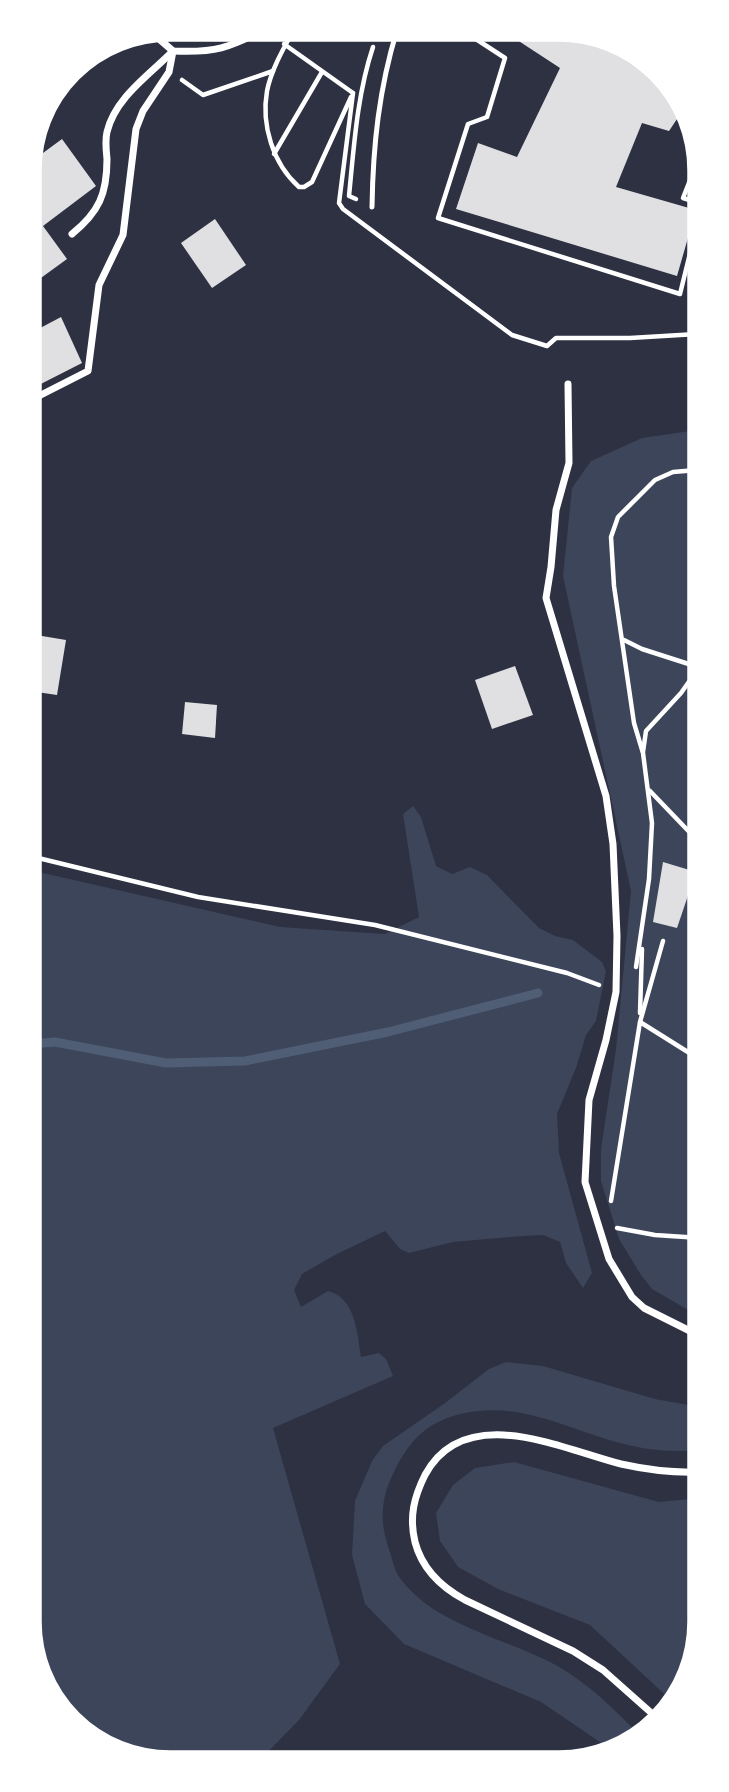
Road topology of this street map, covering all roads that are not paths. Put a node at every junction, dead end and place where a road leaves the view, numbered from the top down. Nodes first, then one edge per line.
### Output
1 (394, 40) edge
2 (161, 41) edge
3 (243, 41) edge
4 (173, 51) junction
5 (372, 207) dead end
6 (72, 234) dead end
7 (568, 384) dead end
8 (41, 395) edge
9 (688, 1330) edge
10 (688, 1472) edge
11 (652, 1713) edge

1 - 5 lane
2 - 4 street
3 - 4 street
4 - 6 street
4 - 8 street
7 - 9 street
10 - 11 street

